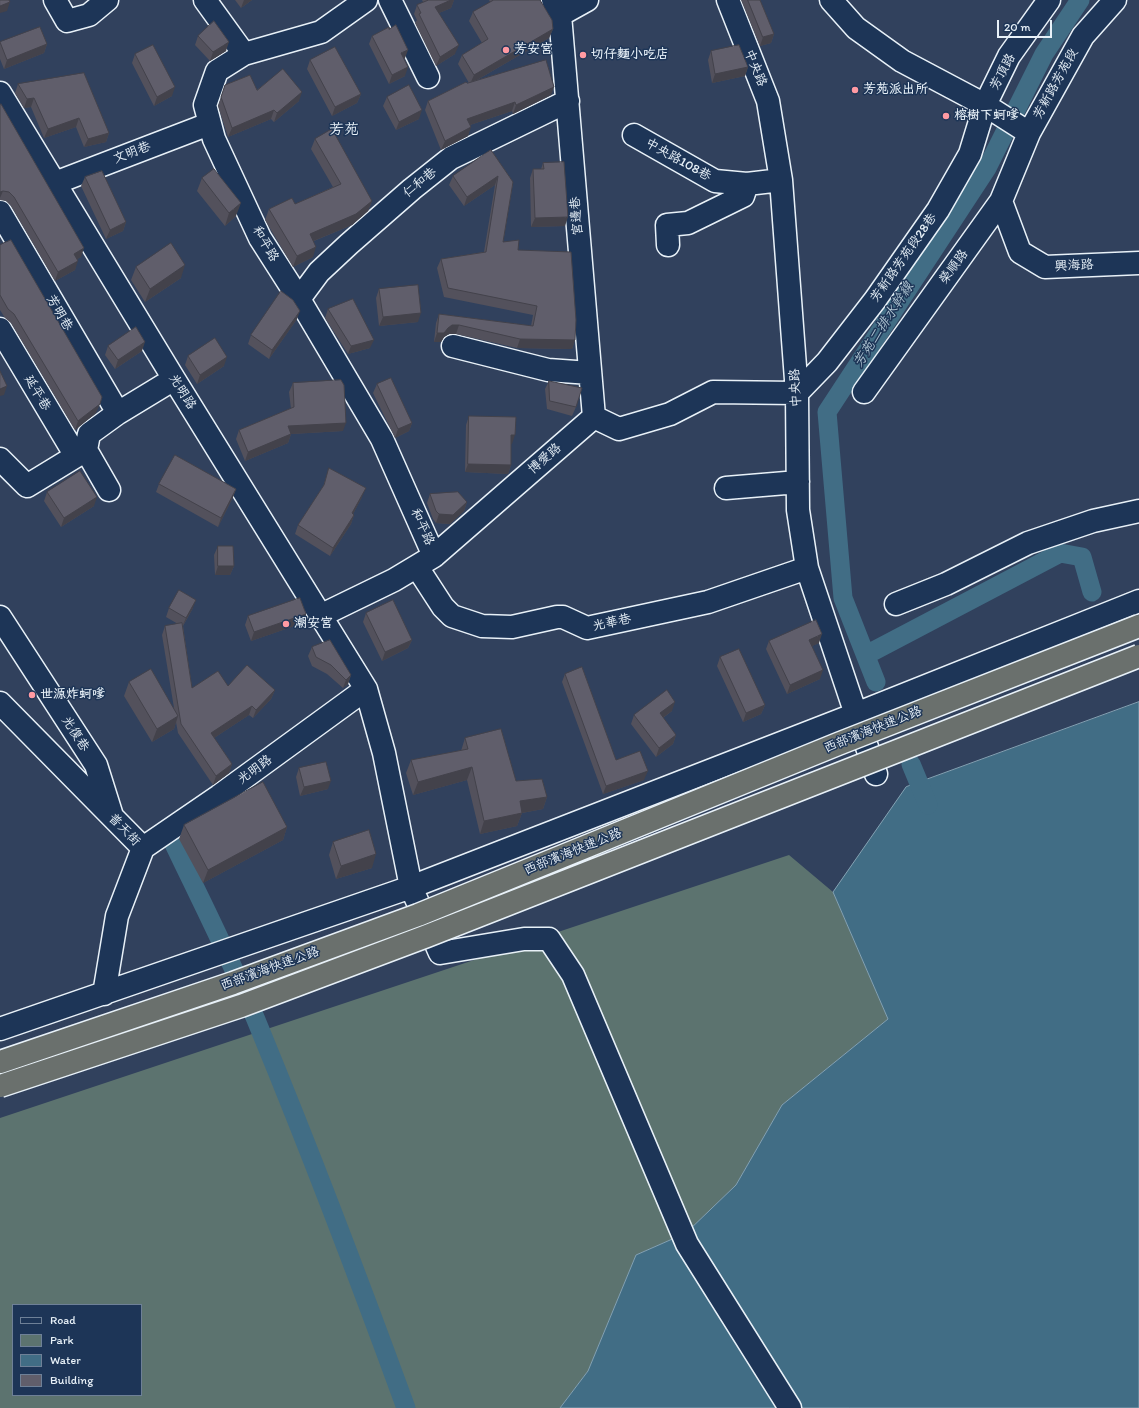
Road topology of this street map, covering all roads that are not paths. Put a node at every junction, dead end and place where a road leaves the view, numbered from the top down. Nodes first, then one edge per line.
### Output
1 (55, 0) edge
2 (107, 0) edge
3 (205, 0) edge
4 (366, 0) edge
5 (390, 0) edge
6 (587, 0) edge
7 (728, 0) edge
8 (831, 0) edge
9 (1049, 0) edge
10 (1115, 0) edge
11 (557, 7) edge
12 (244, 54) junction
13 (428, 77) dead end
14 (0, 93) edge
15 (568, 101) junction
16 (985, 105) junction
17 (209, 124) junction
18 (1029, 133) junction
19 (634, 135) dead end
20 (781, 180) junction
21 (55, 183) junction
22 (747, 184) junction
23 (1001, 201) junction
24 (0, 212) edge
25 (668, 245) dead end
26 (1139, 263) edge
27 (299, 299) junction
28 (0, 329) edge
29 (453, 346) dead end
30 (590, 373) junction
31 (174, 379) junction
32 (864, 392) dead end
33 (796, 394) junction
34 (118, 413) junction
35 (594, 416) junction
36 (81, 453) junction
37 (0, 458) edge
38 (798, 482) junction
39 (726, 488) dead end
40 (109, 490) dead end
41 (1139, 512) edge
42 (426, 561) junction
43 (807, 568) junction
44 (1139, 601) edge
45 (896, 604) dead end
46 (320, 616) junction
47 (0, 617) edge
48 (1139, 626) edge
49 (1139, 656) edge
50 (366, 689) junction
51 (0, 703) edge
52 (856, 714) junction
53 (876, 774) dead end
54 (112, 816) junction
55 (143, 848) junction
56 (411, 887) junction
57 (104, 994) junction
58 (0, 1029) edge
59 (0, 1062) edge
60 (0, 1086) edge
61 (790, 1408) edge

1 - 2 street
3 - 12 street
4 - 12 street, 和平路
5 - 13 street
6 - 11 street
7 - 20 street, 中央路
8 - 16 street
9 - 16 street, 芳頂路
10 - 18 street, 芳新路芳苑段
11 - 15 street, 宮邊巷
12 - 17 street, 和平路
14 - 21 street, 光明路
15 - 27 street, 仁和巷
15 - 30 street, 宮邊巷
16 - 18 street
16 - 33 street, 芳新路芳苑段28巷
17 - 21 street, 文明巷
17 - 27 street, 和平路
18 - 23 street, 榮順路
19 - 22 street, 中央路108巷
20 - 22 street, 中央路108巷
20 - 33 street, 中央路
21 - 31 street, 光明路
22 - 25 street
23 - 26 street, 興海路
23 - 32 street, 榮順路
24 - 34 street, 芳明巷
27 - 42 street, 和平路
28 - 36 street, 延平巷
29 - 30 street
30 - 35 street, 宮邊巷
31 - 34 street
31 - 46 street, 光明路
33 - 35 street
33 - 38 street, 中央路
34 - 36 street
35 - 42 street, 博愛路
36 - 37 street
36 - 40 street, 延平巷
38 - 39 street
38 - 43 street, 中央路
41 - 45 street
42 - 43 street, 光華巷
42 - 46 street, 博愛路
43 - 52 street, 中央路
44 - 52 street
46 - 50 street, 光明路
47 - 54 street, 光復巷
48 - 59 highway, 西部濱海快速公路, bridge
49 - 60 highway, 西部濱海快速公路, bridge
50 - 55 street, 光明路
50 - 56 street, 光明路
51 - 54 street, 普天街
52 - 53 street, 中央路
52 - 56 street
54 - 55 street, 普天街
55 - 57 street, 普天街
56 - 57 street
56 - 61 street, 光明路
57 - 58 street

